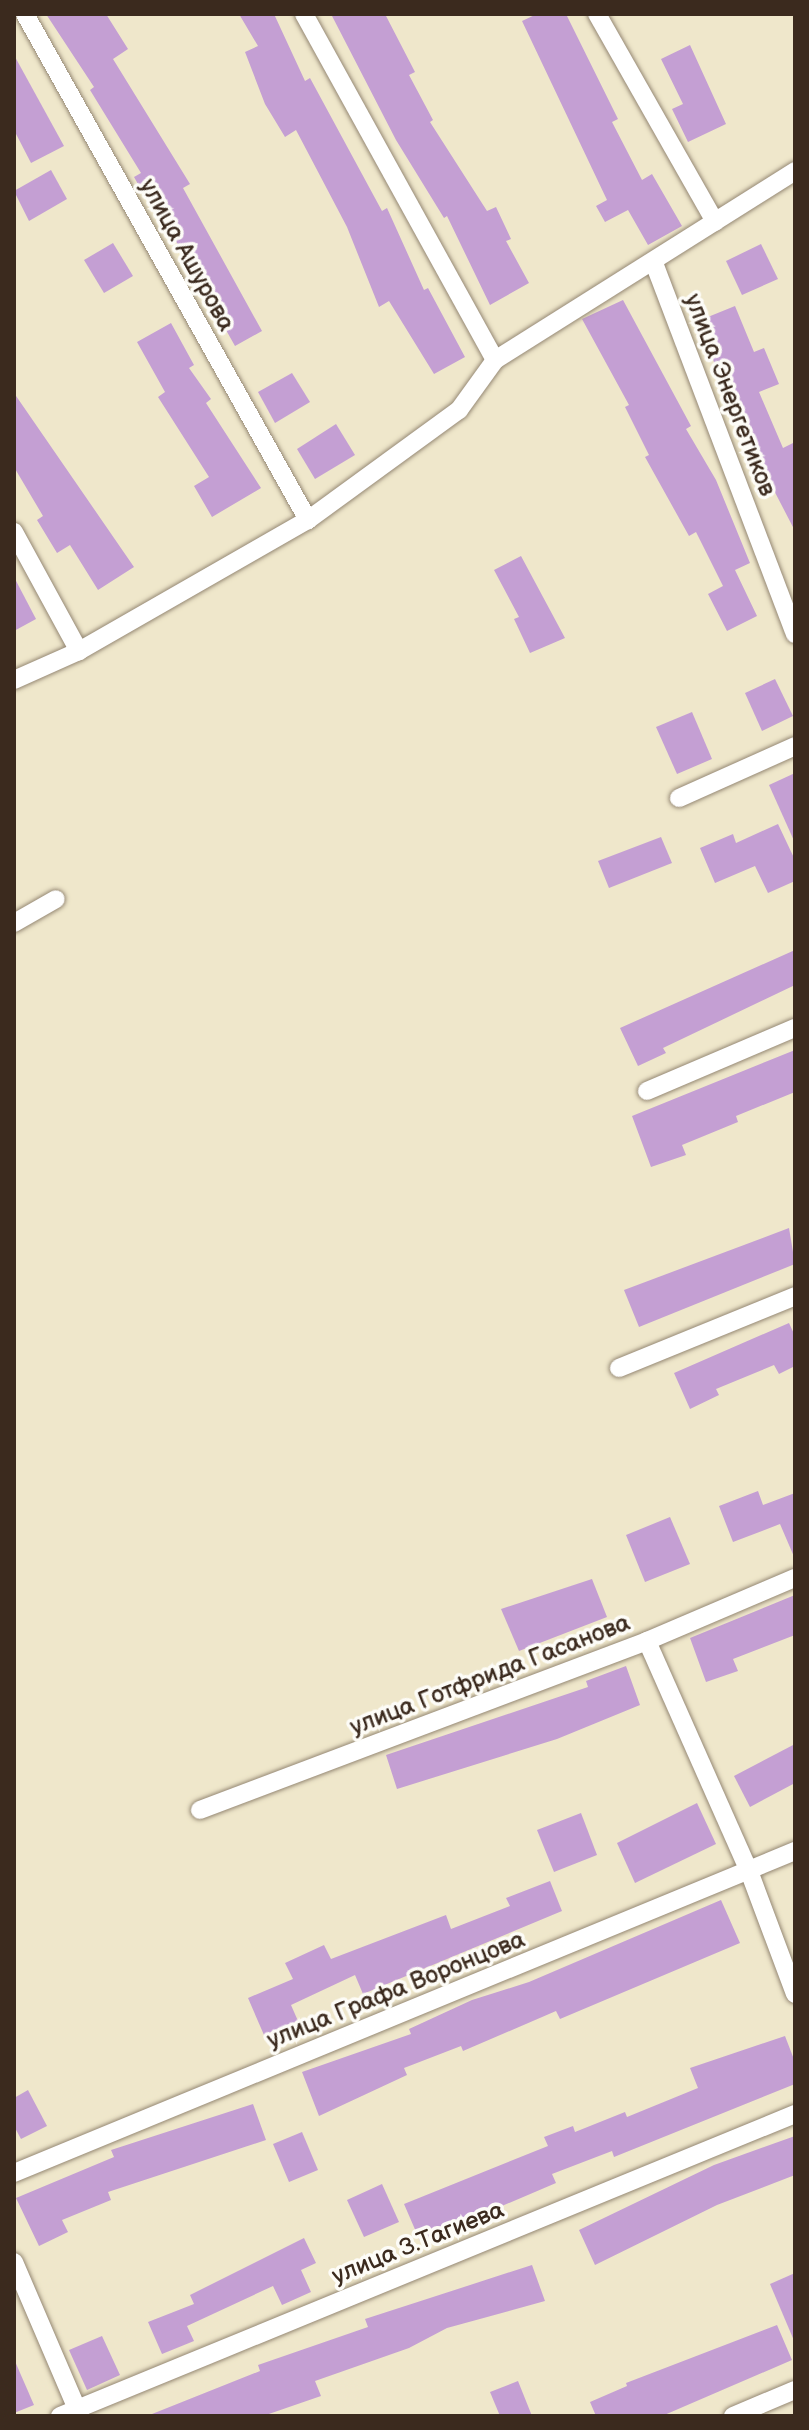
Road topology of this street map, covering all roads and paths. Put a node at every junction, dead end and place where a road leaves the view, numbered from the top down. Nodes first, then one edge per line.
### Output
1 (25, 14) edge
2 (304, 14) edge
3 (597, 14) edge
4 (795, 171) edge
5 (715, 222) junction
6 (654, 263) junction
7 (495, 360) junction
8 (308, 520) junction
9 (14, 532) edge
10 (795, 634) edge
11 (79, 651) junction
12 (14, 680) edge
13 (795, 746) edge
14 (679, 798) dead end
15 (56, 899) dead end
16 (14, 923) edge
17 (795, 1028) edge
18 (647, 1091) dead end
19 (795, 1296) edge
20 (619, 1368) dead end
21 (795, 1578) edge
22 (647, 1641) junction
23 (200, 1810) dead end
24 (795, 1851) edge
25 (749, 1871) junction
26 (795, 1994) edge
27 (795, 2114) edge
28 (14, 2173) edge
29 (14, 2262) edge
30 (795, 2390) edge
31 (73, 2413) edge
32 (733, 2416) edge

1 - 8 street, улица Ашурова
2 - 7 street
3 - 5 street
4 - 5 street
5 - 6 street
6 - 7 street
6 - 10 street, улица Энергетиков
7 - 8 street
8 - 11 street
9 - 11 street
11 - 12 street
13 - 14 street
15 - 16 street
17 - 18 street
19 - 20 street
21 - 22 street, улица Готфрида Гасанова
22 - 23 street, улица Готфрида Гасанова
22 - 25 street
24 - 25 street, улица Графа Воронцова
25 - 26 street
25 - 28 street, улица Графа Воронцова
27 - 31 street, улица З.Тагиева
29 - 31 street
30 - 32 street

